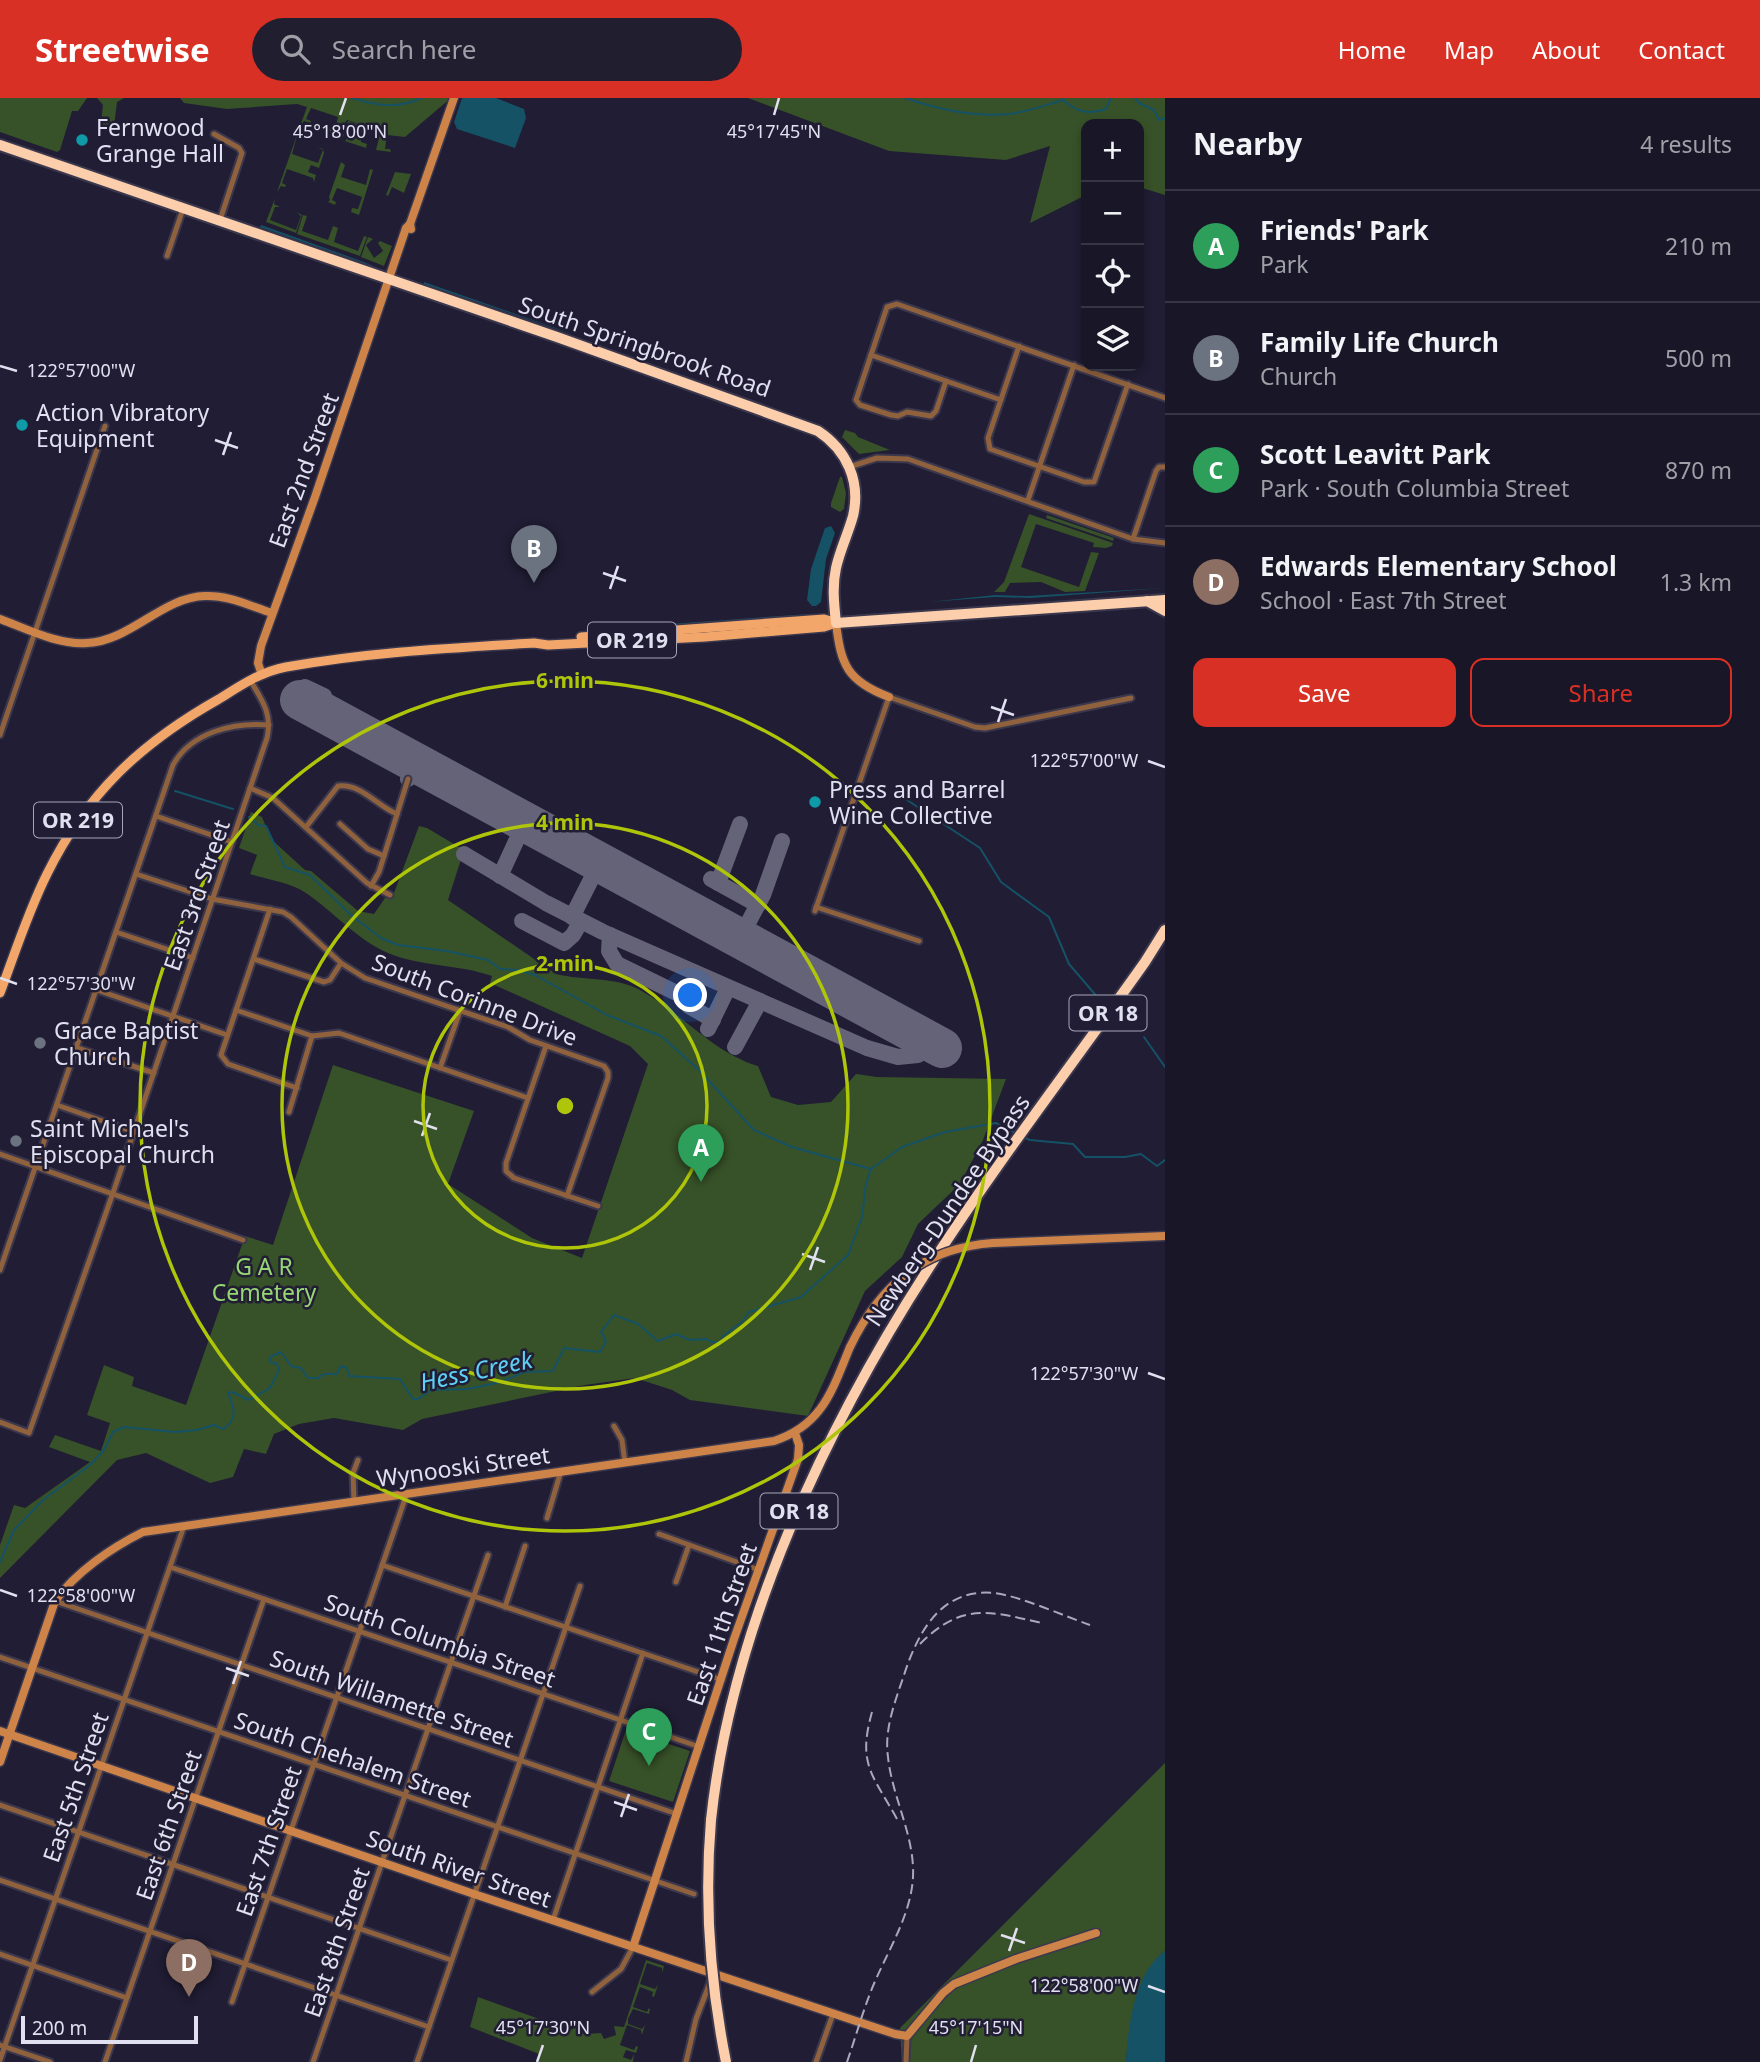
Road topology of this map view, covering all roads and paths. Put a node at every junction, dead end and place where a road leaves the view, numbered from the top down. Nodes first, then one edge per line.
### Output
1 (454, 98) edge
2 (214, 134) dead end
3 (0, 145) edge
4 (184, 208) junction
5 (220, 220) junction
6 (167, 256) dead end
7 (390, 279) junction
8 (1019, 346) junction
9 (871, 355) junction
10 (1074, 365) junction
11 (946, 382) junction
12 (1128, 384) junction
13 (1165, 398) edge
14 (1000, 400) junction
15 (105, 426) dead end
16 (1040, 466) junction
17 (849, 467) junction
18 (1165, 467) edge
19 (1028, 500) junction
20 (1133, 539) junction
21 (1165, 543) edge
22 (1165, 600) edge
23 (1147, 601) junction
24 (1165, 611) edge
25 (272, 613) junction
26 (0, 619) edge
27 (836, 623) junction
28 (36, 632) junction
29 (298, 666) junction
30 (262, 675) junction
31 (253, 685) junction
32 (889, 697) junction
33 (220, 698) junction
34 (1131, 698) dead end
35 (269, 724) junction
36 (0, 735) edge
37 (408, 779) dead end
38 (250, 788) junction
39 (397, 814) junction
40 (156, 816) junction
41 (340, 824) dead end
42 (306, 827) junction
43 (232, 842) junction
44 (384, 856) junction
45 (136, 874) junction
46 (372, 886) junction
47 (390, 895) dead end
48 (212, 899) junction
49 (270, 909) junction
50 (1165, 930) edge
51 (116, 932) junction
52 (919, 941) dead end
53 (193, 958) junction
54 (254, 959) junction
55 (341, 963) junction
56 (97, 990) junction
57 (0, 993) edge
58 (236, 1010) junction
59 (460, 1011) junction
60 (173, 1015) junction
61 (227, 1035) junction
62 (313, 1036) junction
63 (546, 1045) junction
64 (77, 1048) junction
65 (440, 1068) junction
66 (153, 1073) junction
67 (297, 1088) junction
68 (528, 1098) junction
69 (57, 1105) junction
70 (289, 1112) dead end
71 (134, 1132) junction
72 (0, 1154) edge
73 (36, 1167) junction
74 (113, 1194) junction
75 (567, 1196) junction
76 (598, 1206) dead end
77 (1165, 1236) edge
78 (243, 1240) dead end
79 (0, 1270) edge
80 (0, 1422) edge
81 (614, 1426) dead end
82 (795, 1433) junction
83 (358, 1460) dead end
84 (625, 1463) junction
85 (561, 1471) junction
86 (407, 1493) junction
87 (354, 1501) junction
88 (547, 1518) dead end
89 (184, 1525) junction
90 (659, 1534) dead end
91 (689, 1545) junction
92 (525, 1546) dead end
93 (488, 1555) dead end
94 (382, 1565) junction
95 (170, 1567) junction
96 (759, 1570) junction
97 (676, 1582) dead end
98 (580, 1586) dead end
99 (474, 1596) junction
100 (264, 1599) junction
101 (55, 1601) junction
102 (505, 1607) junction
103 (566, 1627) junction
104 (359, 1631) junction
105 (147, 1633) junction
106 (643, 1653) junction
107 (0, 1657) edge
108 (451, 1662) junction
109 (241, 1666) junction
110 (32, 1669) junction
111 (722, 1680) junction
112 (543, 1694) junction
113 (336, 1698) junction
114 (124, 1700) junction
115 (621, 1720) junction
116 (428, 1729) junction
117 (0, 1731) edge
118 (218, 1732) junction
119 (10, 1734) junction
120 (700, 1747) junction
121 (520, 1760) junction
122 (0, 1762) edge
123 (313, 1764) junction
124 (101, 1766) junction
125 (598, 1787) junction
126 (405, 1796) junction
127 (196, 1798) junction
128 (0, 1805) edge
129 (677, 1814) junction
130 (498, 1827) junction
131 (290, 1830) junction
132 (79, 1832) junction
133 (576, 1854) junction
134 (382, 1862) junction
135 (173, 1865) junction
136 (0, 1880) edge
137 (655, 1881) junction
138 (474, 1894) junction
139 (694, 1894) dead end
140 (268, 1897) junction
141 (56, 1899) junction
142 (553, 1920) junction
143 (359, 1928) junction
144 (150, 1931) junction
145 (1096, 1933) dead end
146 (633, 1947) junction
147 (0, 1954) edge
148 (452, 1960) junction
149 (245, 1964) junction
150 (33, 1965) junction
151 (713, 1973) junction
152 (592, 1992) dead end
153 (336, 1995) junction
154 (127, 1998) junction
155 (232, 2002) dead end
156 (832, 2014) junction
157 (429, 2027) junction
158 (907, 2036) junction
159 (2, 2045) edge
160 (0, 2060) edge
161 (50, 2062) edge
162 (106, 2062) edge
163 (313, 2062) edge
164 (416, 2062) edge
165 (686, 2062) edge
166 (726, 2062) edge
167 (816, 2062) edge
168 (906, 2062) edge

1 - 7 street, East 2nd Street
2 - 5 street
3 - 4 highway, South Springbrook Road
4 - 5 highway, South Springbrook Road
4 - 6 street
5 - 7 highway, South Springbrook Road
7 - 17 highway, South Springbrook Road
7 - 25 street, East 2nd Street
8 - 9 street
8 - 10 street
8 - 14 street
9 - 11 street
9 - 11 street
10 - 12 street
10 - 16 street
11 - 14 street
12 - 13 street
12 - 16 street
14 - 16 street
15 - 28 street
16 - 19 street
17 - 19 street
17 - 27 highway, South Springbrook Road
18 - 20 street
19 - 20 street
20 - 21 street
22 - 23 highway, OR 219
23 - 24 highway
23 - 27 highway, OR 219
25 - 28 street
25 - 30 street, East 2nd Street
26 - 28 street
27 - 29 main road, OR 219
27 - 32 street
28 - 36 street
29 - 30 main road, OR 219
29 - 31 main road, OR 219
30 - 33 main road, OR 219
31 - 33 main road, OR 219
31 - 35 street
32 - 34 street
32 - 52 street
33 - 57 main road, OR 219
35 - 38 street, East 3rd Street
35 - 40 street
37 - 39 street
38 - 42 street
38 - 43 street, East 3rd Street
39 - 42 street
39 - 44 street
40 - 43 street
40 - 45 street
41 - 44 street
42 - 46 street
43 - 48 street, East 3rd Street
44 - 46 street
45 - 48 street, South Corinne Drive
45 - 51 street
46 - 47 street
48 - 49 street, South Corinne Drive
48 - 53 street, East 3rd Street
49 - 54 street
49 - 55 street, South Corinne Drive
50 - 166 highway, Newberg-Dundee Bypass / OR 18, bridge
51 - 53 street
51 - 56 street
53 - 60 street, East 3rd Street
54 - 55 street
54 - 58 street
55 - 59 street, South Corinne Drive
56 - 60 street
56 - 64 street
58 - 61 street
58 - 62 street
59 - 63 street, South Corinne Drive
59 - 65 street
60 - 61 street
60 - 66 street, East 3rd Street
61 - 67 street
62 - 65 street
62 - 67 street
63 - 68 street
63 - 75 street, South Corinne Drive
64 - 66 street
64 - 69 street
65 - 68 street
66 - 71 street, East 3rd Street
67 - 70 street
68 - 75 street
69 - 71 street
69 - 73 street
71 - 74 street, East 3rd Street
72 - 73 street
73 - 74 street
73 - 79 street
74 - 78 street
74 - 80 street, East 3rd Street
75 - 76 street
77 - 82 street, Wynooski Street, bridge
81 - 84 street
82 - 84 street, Wynooski Street
82 - 96 street, East 11th Street
83 - 87 street
84 - 85 street, Wynooski Street
85 - 86 street, Wynooski Street
85 - 88 street
86 - 87 street, Wynooski Street
86 - 94 street, East 7th Street
87 - 89 street, Wynooski Street
89 - 95 street, East 5th Street
89 - 101 street, Wynooski Street
90 - 91 street
91 - 96 street
91 - 97 street
92 - 102 street
93 - 99 street, East 8th Street
94 - 99 street
94 - 104 street, East 7th Street
95 - 100 street, South Columbia Street
95 - 105 street, East 5th Street
96 - 111 street, East 11th Street
98 - 103 street
99 - 102 street
99 - 108 street, East 8th Street
100 - 104 street, South Columbia Street
100 - 109 street, East 6th Street
101 - 105 street, South Willamette Street
101 - 110 street
102 - 103 street
103 - 106 street
103 - 112 street
104 - 108 street, South Columbia Street
104 - 113 street, East 7th Street
105 - 109 street, South Willamette Street
105 - 114 street, East 5th Street
106 - 111 street
106 - 115 street
107 - 110 street, South Chehalem Street
108 - 112 street, South Columbia Street
108 - 116 street, East 8th Street
109 - 113 street, South Willamette Street
109 - 118 street, East 6th Street
110 - 114 street, South Chehalem Street
110 - 119 street
111 - 120 street, East 11th Street
112 - 115 street, South Columbia Street
112 - 121 street
113 - 116 street, South Willamette Street
113 - 123 street, East 7th Street
114 - 118 street, South Chehalem Street
114 - 124 street, East 5th Street
115 - 120 street, South Columbia Street
115 - 125 street
116 - 121 street, South Willamette Street
116 - 126 street, East 8th Street
117 - 119 street, South River Street
118 - 123 street, South Chehalem Street
118 - 127 street, East 6th Street
119 - 122 street
119 - 124 street, South River Street
120 - 129 street, East 11th Street
121 - 125 street, South Willamette Street
121 - 130 street
123 - 126 street, South Chehalem Street
123 - 131 street, East 7th Street
124 - 127 street, South River Street
124 - 132 street, East 5th Street
125 - 129 street, South Willamette Street
125 - 133 street
126 - 130 street, South Chehalem Street
126 - 134 street, East 8th Street
127 - 131 street, South River Street
127 - 135 street, East 6th Street
128 - 132 street
129 - 137 street, East 11th Street
130 - 133 street, South Chehalem Street
130 - 138 street
131 - 134 street, South River Street
131 - 140 street, East 7th Street
132 - 135 street
132 - 141 street, East 5th Street
133 - 137 street, South Chehalem Street
133 - 142 street
134 - 138 street, South River Street
134 - 143 street, East 8th Street
135 - 140 street
135 - 144 street, East 6th Street
136 - 141 street
137 - 139 street, South Chehalem Street
137 - 146 street, East 11th Street
138 - 142 street, South River Street
138 - 148 street
140 - 143 street
140 - 149 street, East 7th Street
141 - 144 street
141 - 150 street, East 5th Street
142 - 146 street, South River Street
143 - 148 street
143 - 153 street, East 8th Street
144 - 149 street
144 - 154 street, East 6th Street
145 - 158 street
146 - 151 street, South River Street
146 - 152 street
147 - 150 street
148 - 157 street
149 - 153 street
149 - 155 street, East 7th Street
150 - 154 street
150 - 159 street, East 5th Street
151 - 156 street, South River Street
151 - 165 street
153 - 157 street
153 - 163 street, East 8th Street
154 - 162 street, East 6th Street
156 - 158 street, South River Street
156 - 167 street
157 - 164 street
158 - 168 street
159 - 160 street, East 5th Street
159 - 161 street

